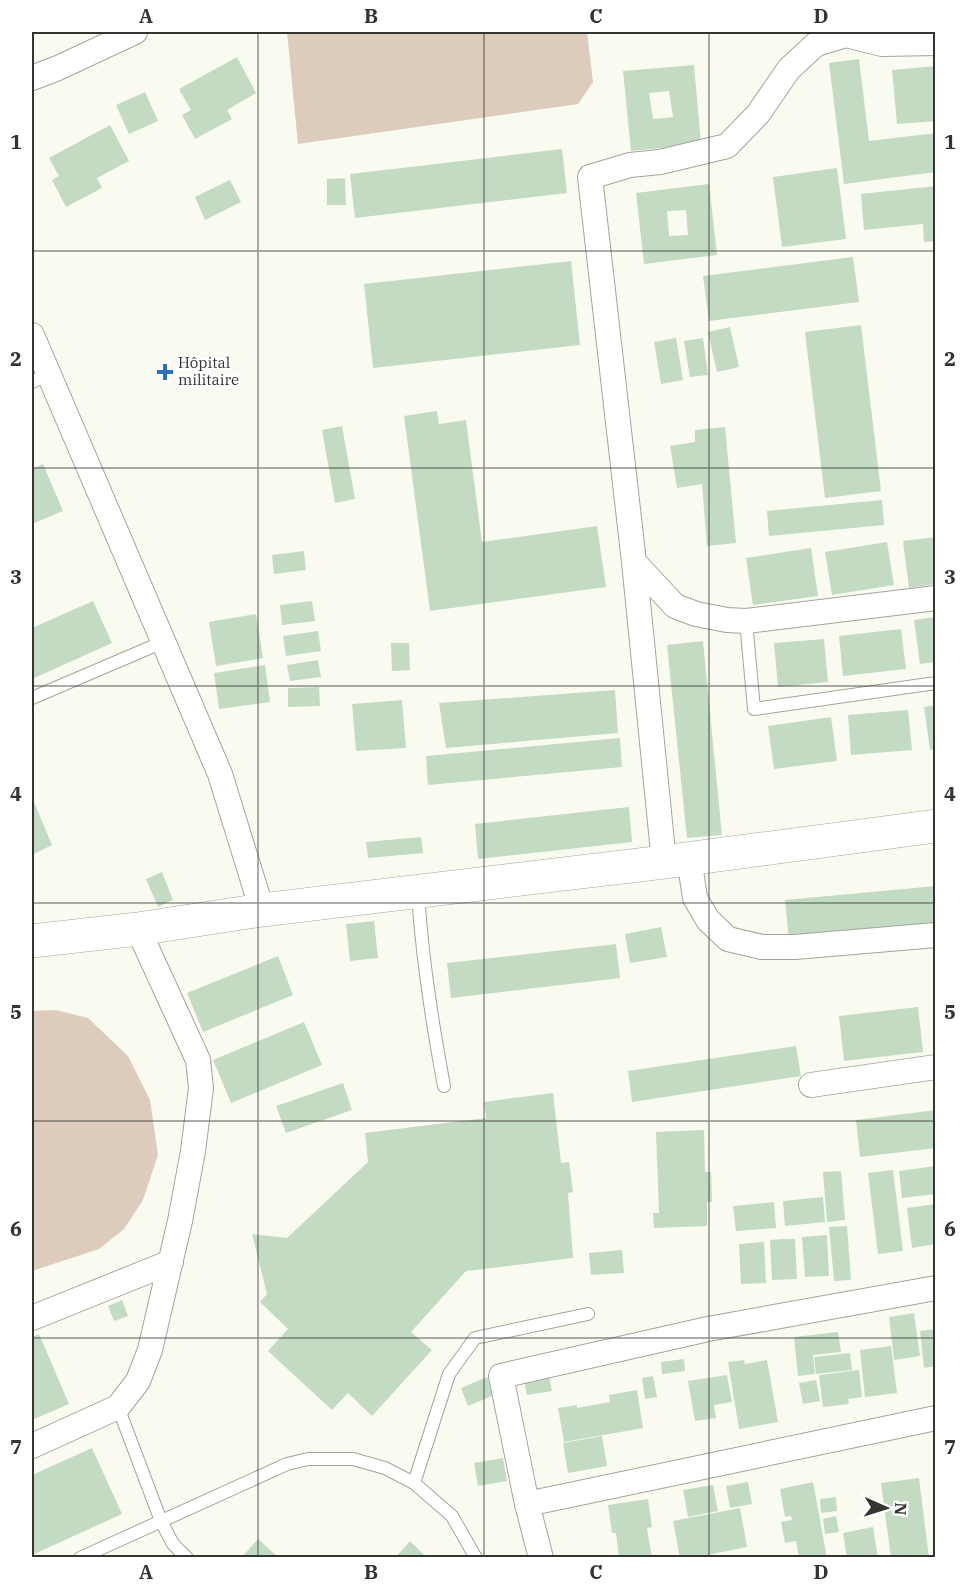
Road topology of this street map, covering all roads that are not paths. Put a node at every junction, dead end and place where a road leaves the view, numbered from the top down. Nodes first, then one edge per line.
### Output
1 (135, 32) edge
2 (936, 43) edge
3 (32, 78) edge
4 (32, 334) edge
5 (40, 378) edge
6 (634, 562) junction
7 (936, 598) edge
8 (746, 621) junction
9 (163, 642) junction
10 (936, 683) edge
11 (32, 698) edge
12 (936, 826) edge
13 (677, 860) junction
14 (418, 892) junction
15 (262, 910) junction
16 (138, 928) junction
17 (936, 935) edge
18 (32, 941) edge
19 (936, 1067) edge
20 (811, 1084) dead end
21 (444, 1086) dead end
22 (171, 1262) junction
23 (936, 1288) edge
24 (588, 1314) dead end
25 (32, 1318) edge
26 (118, 1407) junction
27 (936, 1418) edge
28 (32, 1446) edge
29 (414, 1483) junction
30 (527, 1504) junction
31 (161, 1521) junction
32 (80, 1557) edge
33 (187, 1557) edge
34 (476, 1557) edge
35 (541, 1557) edge

1 - 3 street
2 - 6 street
4 - 5 street
5 - 9 street
6 - 8 street
6 - 13 street
7 - 8 street
8 - 10 lane
9 - 11 lane
9 - 15 street
12 - 13 street
13 - 14 street
13 - 17 street
14 - 15 street
14 - 21 lane
15 - 16 street
16 - 18 street
16 - 22 street
19 - 20 street
22 - 25 street
22 - 26 street
23 - 30 street
24 - 29 lane
26 - 28 street
26 - 31 lane
27 - 30 street
29 - 31 lane
29 - 34 lane
30 - 35 street
31 - 32 lane
31 - 33 lane

